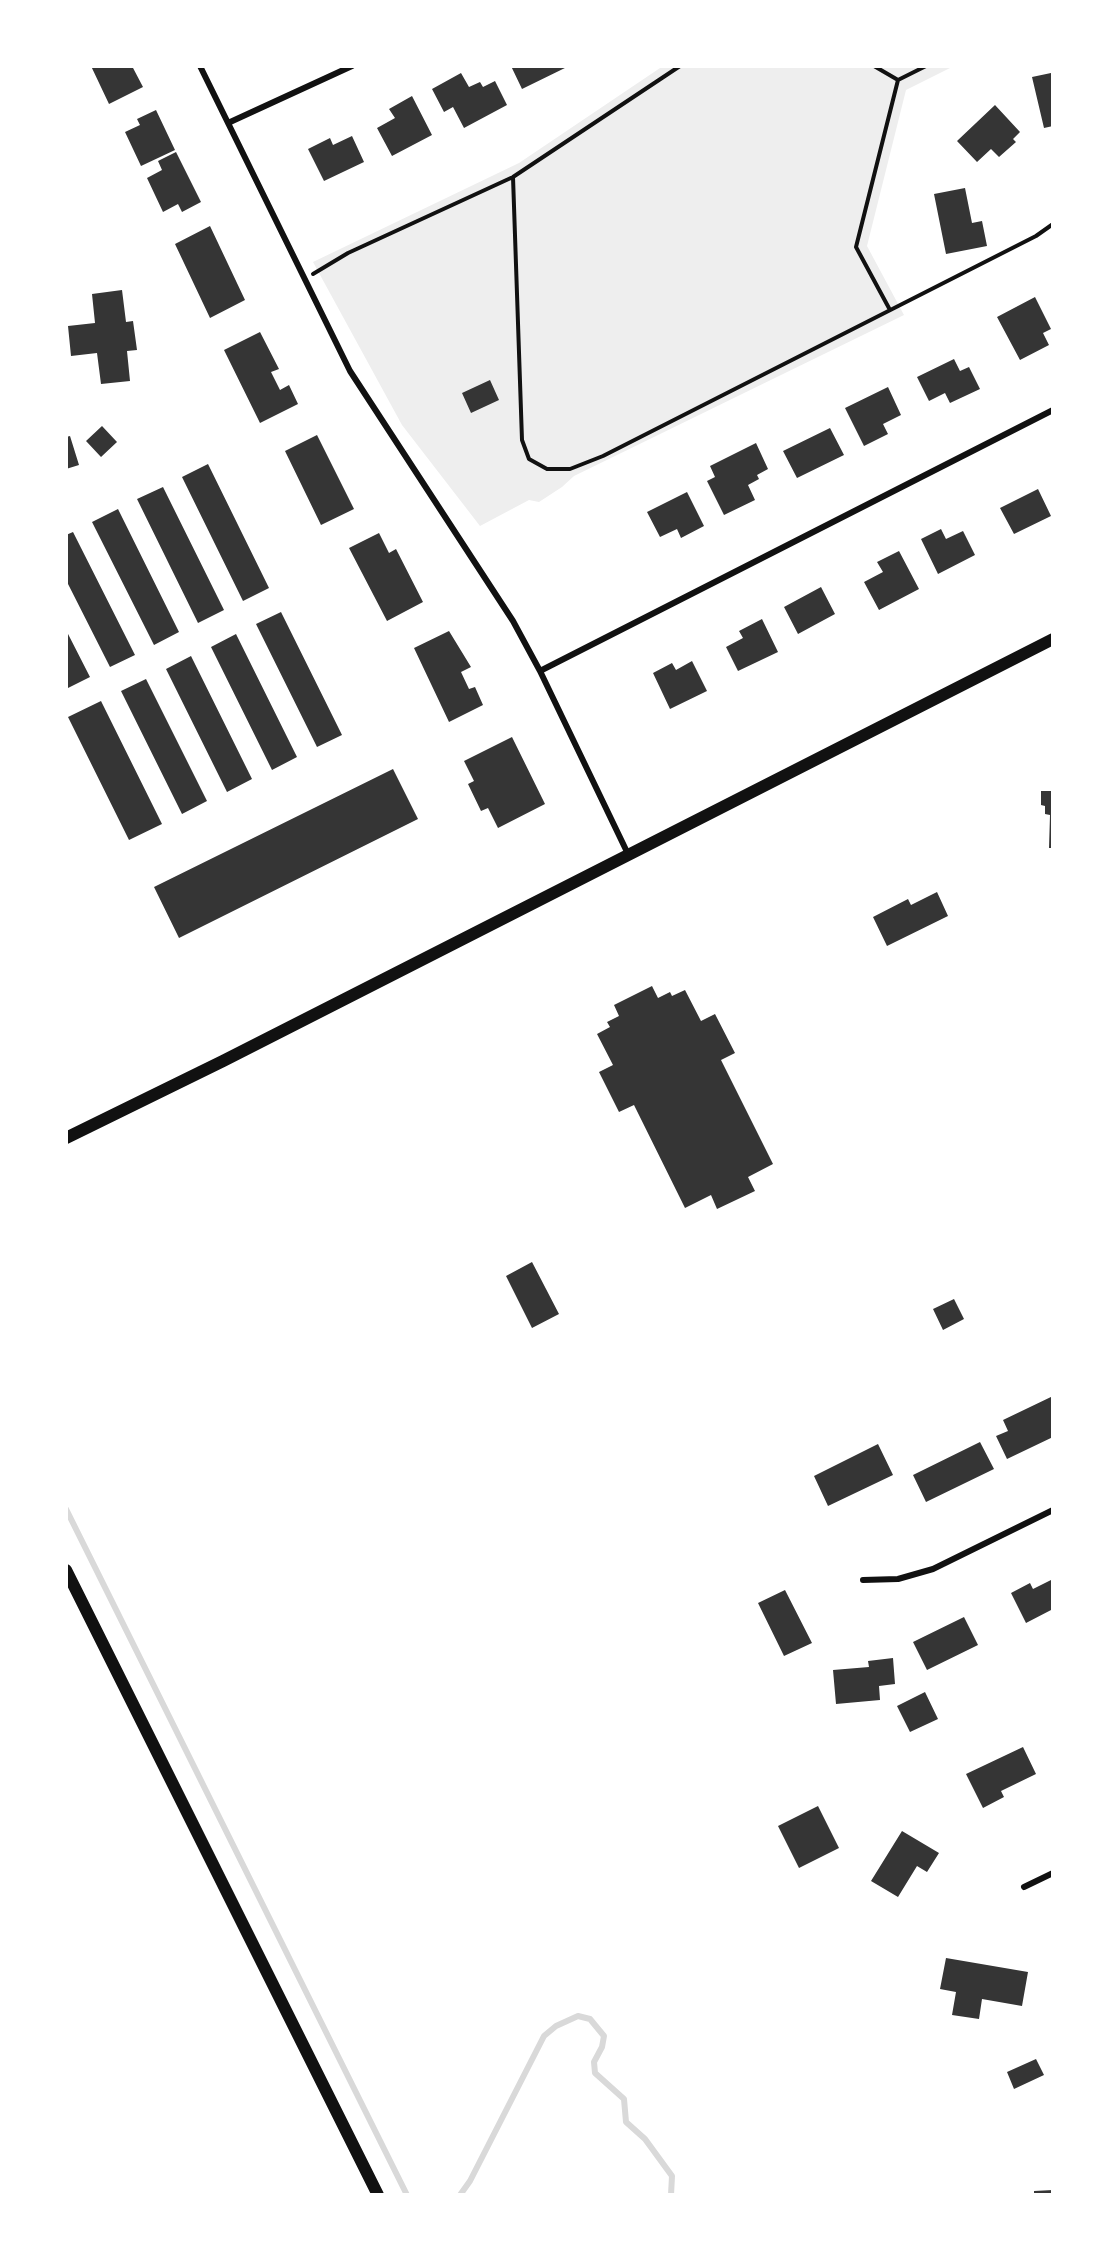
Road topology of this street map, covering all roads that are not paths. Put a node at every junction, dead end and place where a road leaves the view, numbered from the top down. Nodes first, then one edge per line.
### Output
1 (200, 66) edge
2 (352, 66) edge
3 (228, 123) junction
4 (1053, 410) edge
5 (1053, 639) edge
6 (540, 670) junction
7 (628, 854) junction
8 (66, 1138) edge
9 (1053, 1510) edge
10 (66, 1570) edge
11 (863, 1580) dead end
12 (1053, 1873) edge
13 (1024, 1887) dead end
14 (378, 2195) edge

1 - 3 street
2 - 3 street
3 - 6 street
4 - 6 street
5 - 7 main road
6 - 7 street
7 - 8 main road
9 - 11 street
10 - 14 main road
12 - 13 street

